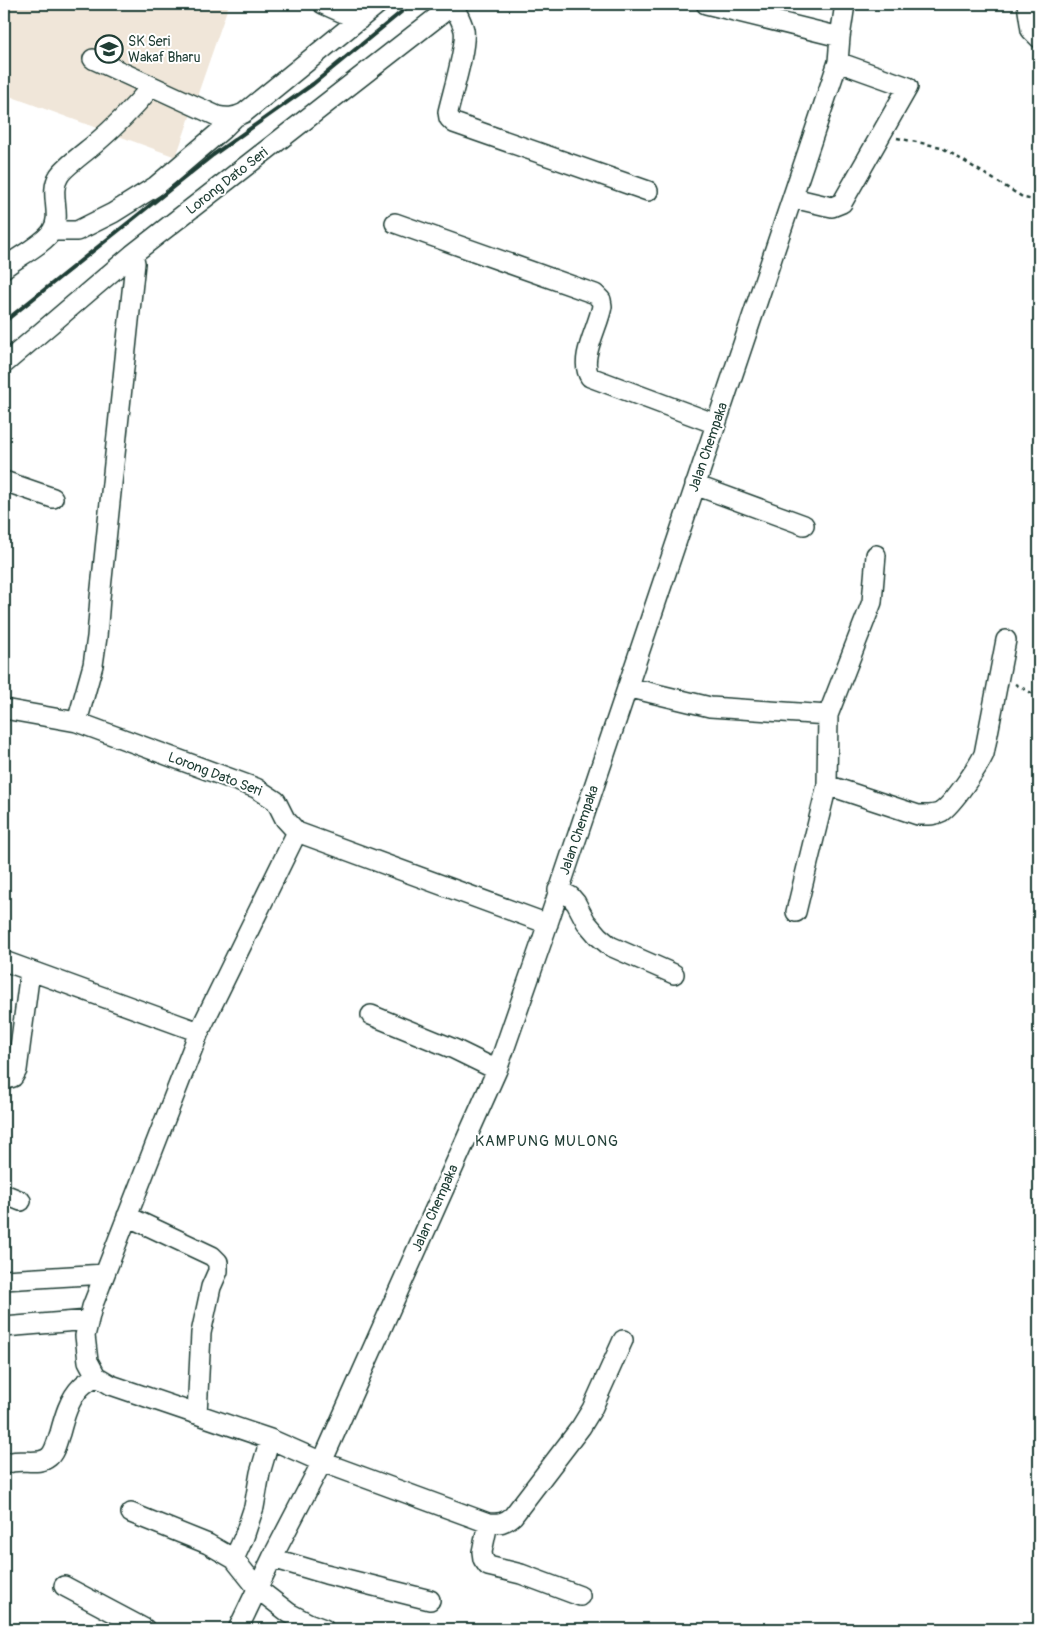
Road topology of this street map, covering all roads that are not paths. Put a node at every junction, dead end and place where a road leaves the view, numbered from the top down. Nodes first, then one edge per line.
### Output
1 (323, 4) edge
2 (378, 4) edge
3 (453, 4) edge
4 (706, 4) edge
5 (845, 4) edge
6 (1026, 4) edge
7 (359, 20) junction
8 (840, 37) junction
9 (1039, 38) edge
10 (93, 59) dead end
11 (838, 62) junction
12 (152, 86) junction
13 (235, 117) junction
14 (648, 191) dead end
15 (792, 198) junction
16 (395, 223) dead end
17 (53, 231) junction
18 (133, 254) junction
19 (4, 268) edge
20 (4, 364) edge
21 (716, 424) junction
22 (4, 482) edge
23 (695, 485) junction
24 (53, 498) dead end
25 (804, 525) dead end
26 (876, 555) dead end
27 (1006, 640) dead end
28 (627, 687) junction
29 (4, 708) edge
30 (828, 714) junction
31 (77, 722) junction
32 (827, 785) junction
33 (297, 832) junction
34 (558, 890) junction
35 (796, 912) dead end
36 (548, 924) junction
37 (4, 962) edge
38 (30, 971) junction
39 (674, 974) dead end
40 (371, 1016) dead end
41 (199, 1032) junction
42 (497, 1070) junction
43 (4, 1080) edge
44 (126, 1216) junction
45 (105, 1274) junction
46 (4, 1280) edge
47 (89, 1320) junction
48 (4, 1327) edge
49 (624, 1340) dead end
50 (96, 1376) junction
51 (197, 1414) junction
52 (270, 1439) junction
53 (322, 1462) junction
54 (4, 1465) edge
55 (131, 1513) dead end
56 (488, 1523) junction
57 (272, 1558) junction
58 (234, 1559) junction
59 (64, 1586) dead end
60 (258, 1589) junction
61 (580, 1596) dead end
62 (430, 1600) dead end
63 (145, 1629) edge
64 (238, 1629) edge
65 (324, 1629) edge

1 - 7 street
2 - 7 street
3 - 14 street
3 - 18 street, Lorong Dato Seri
4 - 8 street
5 - 8 street, Jalan Chempaka
6 - 9 street
7 - 13 street
8 - 11 street, Jalan Chempaka
10 - 12 street
11 - 15 street, Jalan Chempaka
11 - 15 street
12 - 13 street
12 - 17 street
13 - 17 street
15 - 21 street, Jalan Chempaka
16 - 21 street
17 - 19 street
18 - 20 street, Lorong Dato Seri
18 - 31 street
21 - 23 street, Jalan Chempaka
22 - 24 street
23 - 25 street
23 - 28 street, Jalan Chempaka
26 - 30 street
27 - 32 street
28 - 30 street
28 - 34 street, Jalan Chempaka
29 - 31 street, Lorong Dato Seri
30 - 32 street
31 - 33 street, Lorong Dato Seri
32 - 35 street
33 - 36 street
33 - 41 street
34 - 36 street, Jalan Chempaka
34 - 39 street
36 - 42 street, Jalan Chempaka
37 - 38 street
38 - 41 street
38 - 43 street
40 - 42 street
41 - 44 street
42 - 53 street, Jalan Chempaka
44 - 45 street
44 - 51 street
45 - 46 street
45 - 47 street
47 - 48 street
47 - 50 street
49 - 56 street
50 - 51 street
50 - 54 street
51 - 52 street
52 - 53 street
52 - 58 street
53 - 56 street
53 - 57 street, Jalan Chempaka
55 - 58 street
56 - 61 street
57 - 60 street, Jalan Chempaka
57 - 62 street
58 - 60 street
59 - 63 street
60 - 64 street, Jalan Chempaka
60 - 65 street

